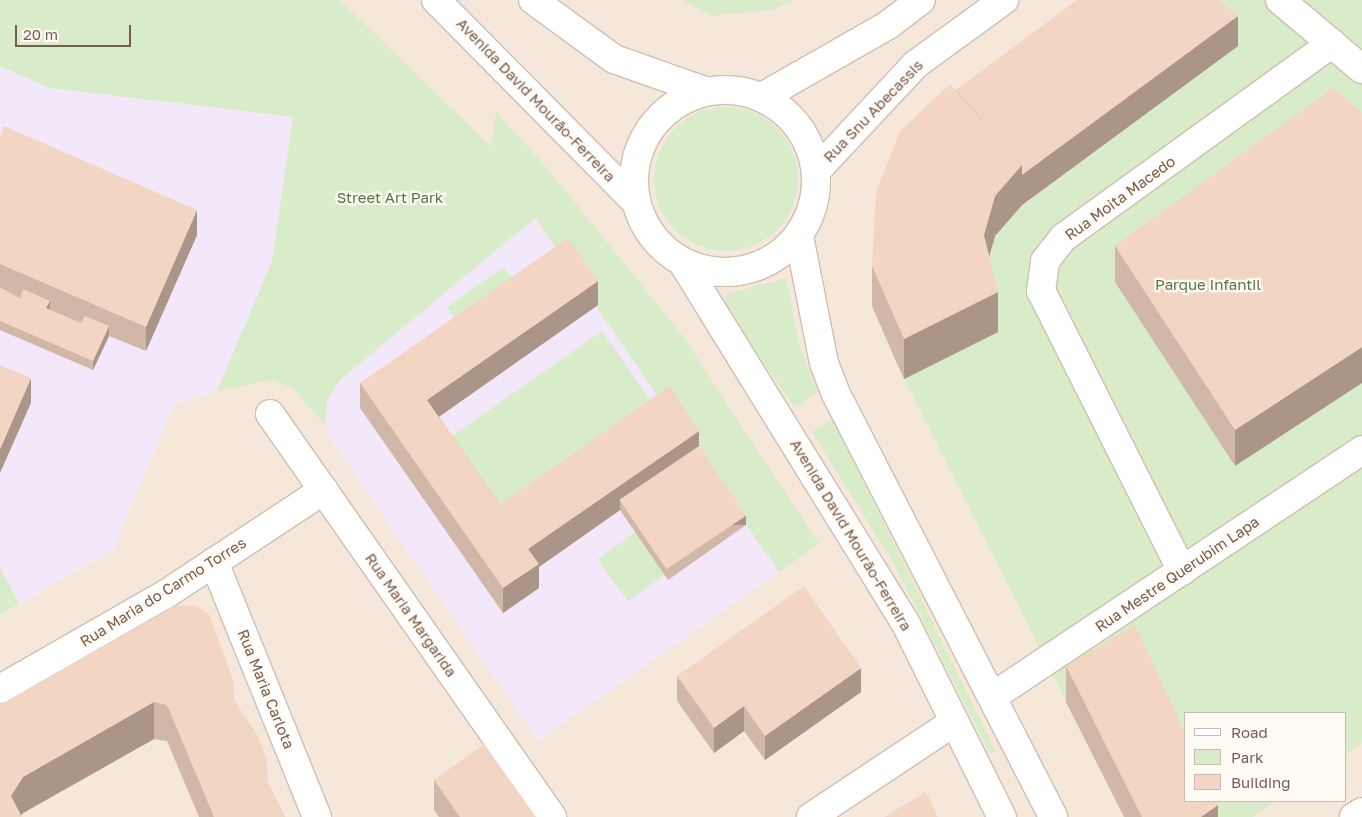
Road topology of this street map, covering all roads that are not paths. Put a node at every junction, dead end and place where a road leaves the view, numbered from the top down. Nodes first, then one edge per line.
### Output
1 (436, 0) edge
2 (533, 0) edge
3 (921, 0) edge
4 (1004, 0) edge
5 (1280, 0) edge
6 (1332, 44) junction
7 (1362, 69) edge
8 (705, 91) junction
9 (762, 97) junction
10 (817, 170) junction
11 (636, 202) junction
12 (799, 236) junction
13 (683, 263) junction
14 (270, 414) dead end
15 (1362, 450) edge
16 (324, 490) junction
17 (214, 562) junction
18 (1182, 571) junction
19 (0, 689) edge
20 (992, 697) junction
21 (954, 722) junction
22 (1362, 812) edge
23 (317, 817) edge
24 (552, 817) edge
25 (811, 817) edge
26 (1002, 817) edge
27 (1053, 817) edge
28 (1354, 817) edge

1 - 11 street, Avenida David Mourão-Ferreira
2 - 8 street
3 - 9 street
4 - 10 street, Rua Snu Abecassis
5 - 6 street
6 - 7 street
6 - 18 street, Rua Moita Macedo
8 - 9 street
8 - 11 street
9 - 10 street
10 - 12 street
11 - 13 street
12 - 13 street
12 - 20 street
13 - 21 street, Avenida David Mourão-Ferreira
14 - 16 street, Rua Maria Margarida
15 - 18 street, Rua Mestre Querubim Lapa
16 - 17 street, Rua Maria do Carmo Torres
16 - 24 street, Rua Maria Margarida
17 - 19 street, Rua Maria do Carmo Torres
17 - 23 street, Rua Maria Carlota
18 - 20 street, Rua Mestre Querubim Lapa
20 - 27 street
21 - 25 street
21 - 26 street, Avenida David Mourão-Ferreira
22 - 28 street

